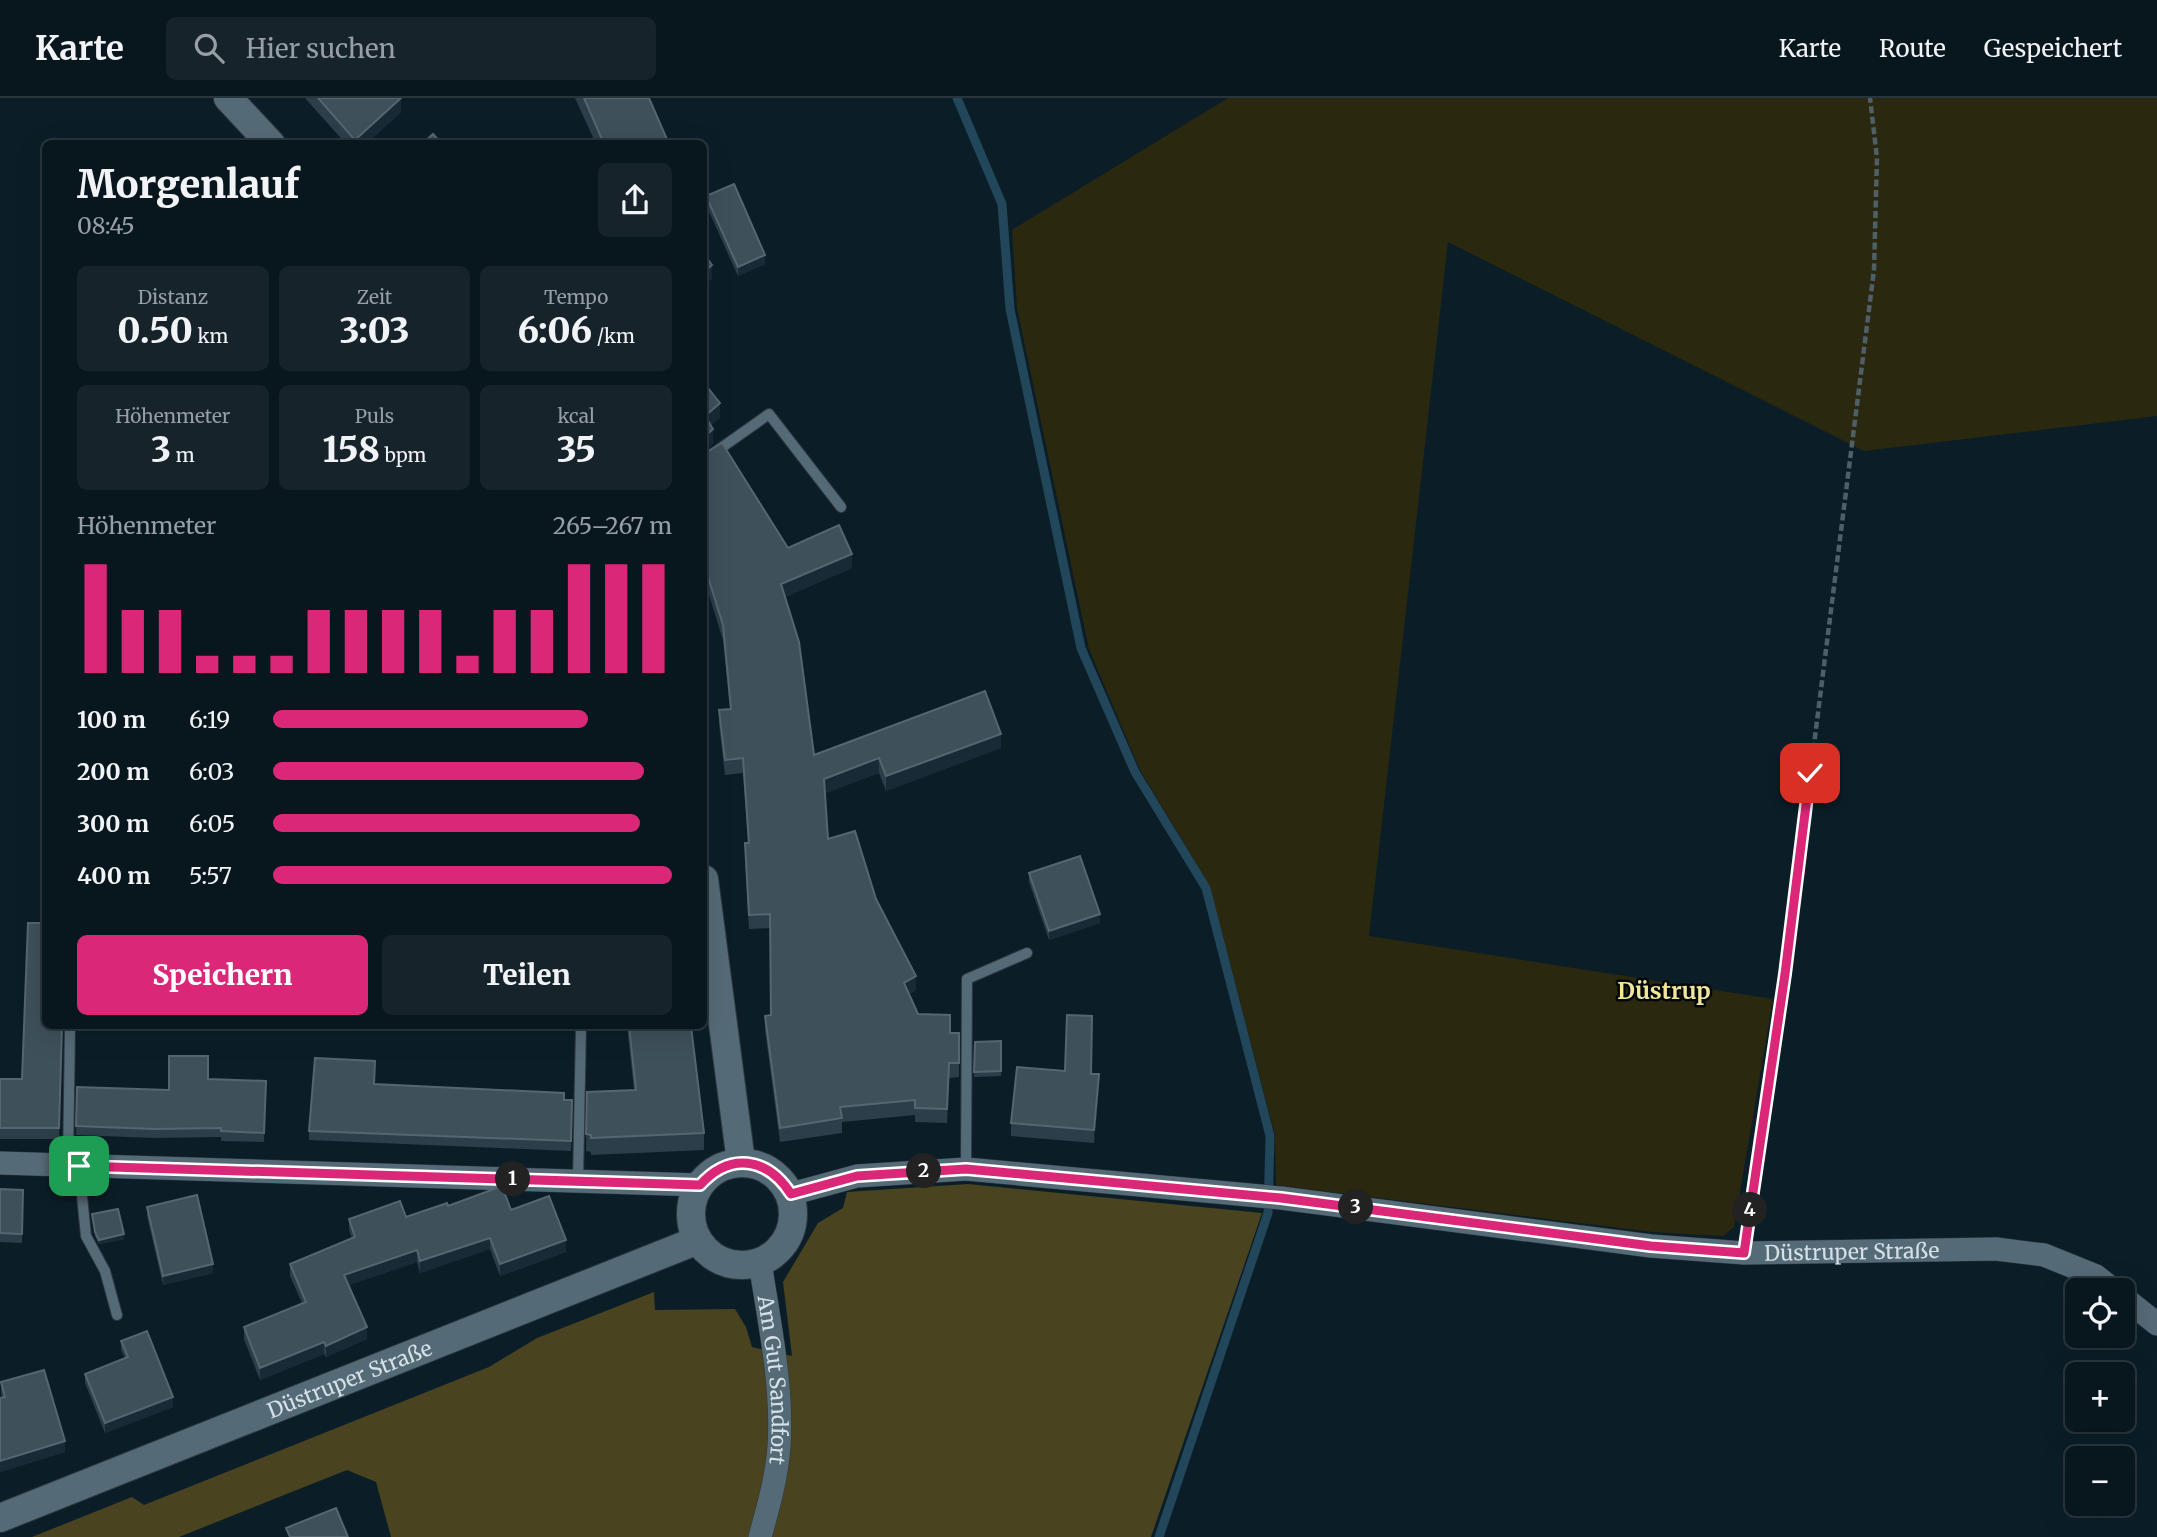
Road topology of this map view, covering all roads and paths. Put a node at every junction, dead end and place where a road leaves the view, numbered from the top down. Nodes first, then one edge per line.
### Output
1 (228, 98) edge
2 (1870, 98) edge
3 (267, 140) edge
4 (707, 458) edge
5 (841, 507) dead end
6 (707, 902) edge
7 (1027, 953) dead end
8 (70, 1029) edge
9 (581, 1029) edge
10 (741, 1162) junction
11 (0, 1163) edge
12 (74, 1165) junction
13 (966, 1169) junction
14 (578, 1181) junction
15 (700, 1185) junction
16 (791, 1194) junction
17 (698, 1240) junction
18 (1744, 1253) junction
19 (760, 1262) junction
20 (2099, 1278) edge
21 (2135, 1307) edge
22 (117, 1315) dead end
23 (2157, 1324) edge
24 (0, 1518) edge
25 (760, 1537) edge

1 - 3 street
2 - 18 path
4 - 5 lane
6 - 10 street
7 - 13 lane
8 - 12 lane
9 - 14 lane
10 - 15 street
10 - 16 street
11 - 12 street
12 - 14 street
12 - 22 lane
13 - 16 street, Düstruper Straße
13 - 18 street, Düstruper Straße
14 - 15 street
15 - 17 street
16 - 19 street
17 - 19 street
17 - 24 street, Düstruper Straße
18 - 20 street, Düstruper Straße
19 - 25 street, Am Gut Sandfort
21 - 23 street

